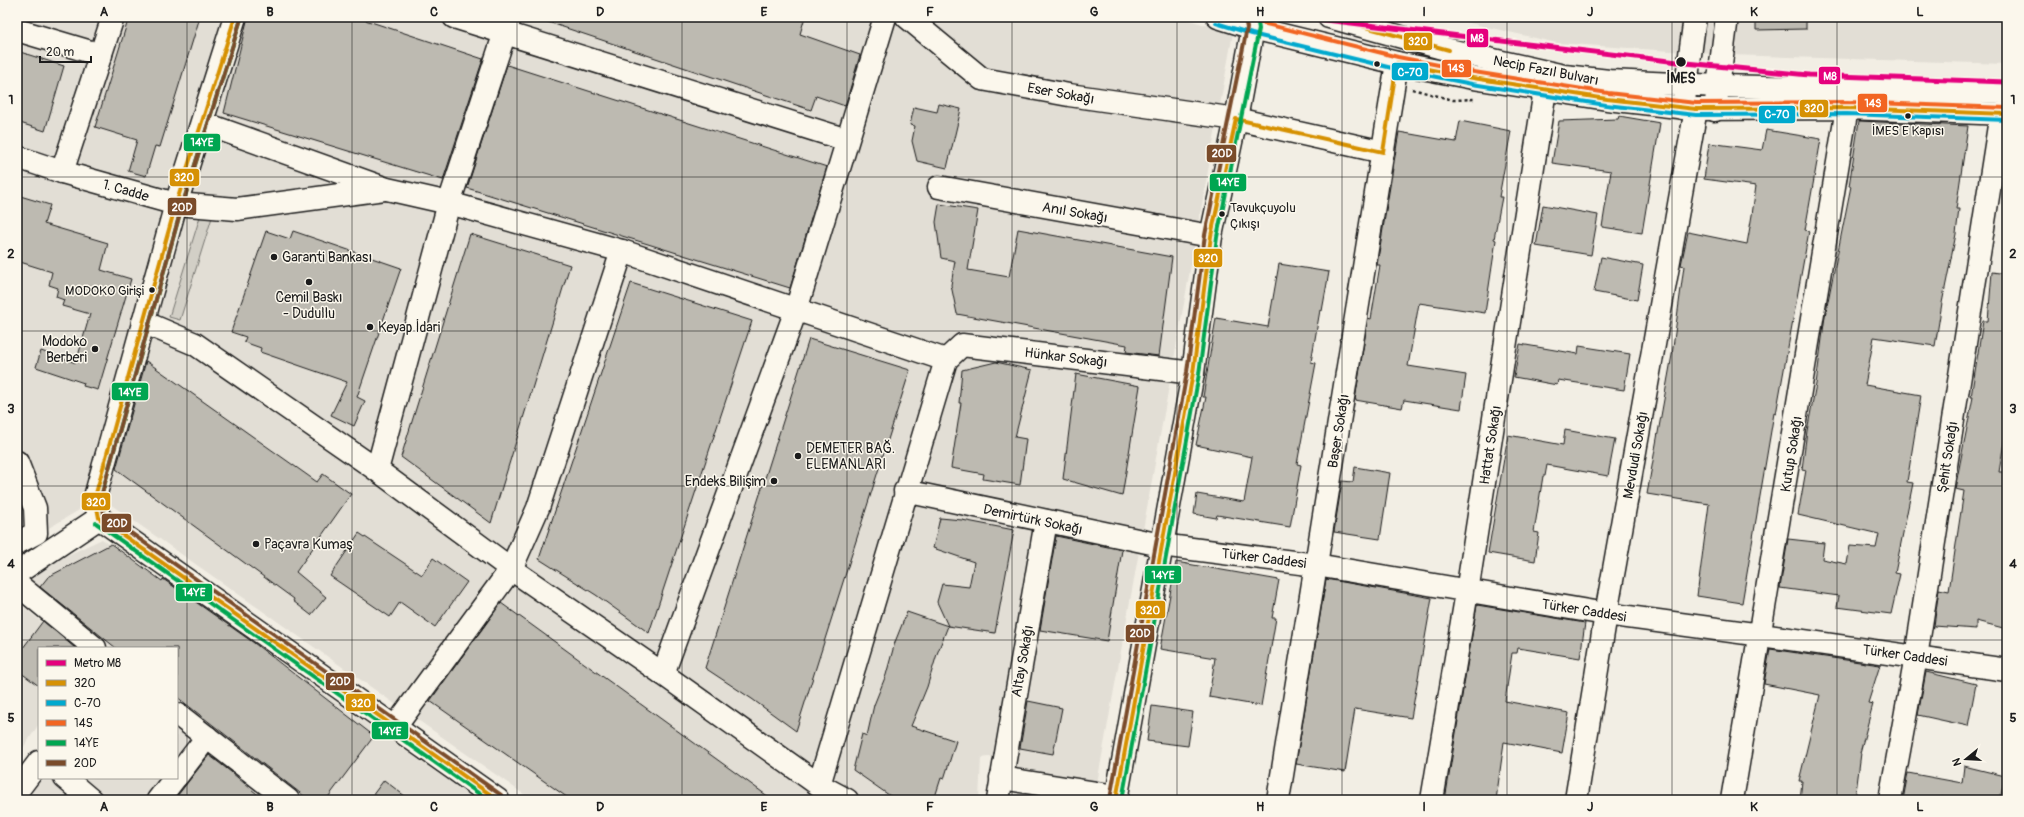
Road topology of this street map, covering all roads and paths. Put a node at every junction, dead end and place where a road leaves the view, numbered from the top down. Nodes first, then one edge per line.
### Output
1 (113, 17) edge
2 (235, 17) edge
3 (454, 17) edge
4 (907, 17) edge
5 (1218, 17) edge
6 (1329, 17) edge
7 (1695, 17) edge
8 (1727, 17) edge
9 (877, 21) edge
10 (1252, 22) edge
11 (508, 25) edge
12 (17, 30) edge
13 (101, 54) junction
14 (1397, 63) junction
15 (1394, 84) junction
16 (1686, 85) junction
17 (1718, 86) junction
18 (1545, 90) junction
19 (2007, 92) edge
20 (1453, 100) dead end
21 (1847, 108) junction
22 (1698, 109) junction
23 (2004, 113) edge
24 (1236, 119) junction
25 (203, 123) junction
26 (847, 140) junction
27 (1383, 152) junction
28 (17, 157) edge
29 (62, 172) junction
30 (939, 187) dead end
31 (387, 189) junction
32 (449, 202) junction
33 (176, 204) junction
34 (1211, 236) junction
35 (622, 252) junction
36 (796, 310) junction
37 (143, 322) junction
38 (946, 360) junction
39 (1193, 373) junction
40 (17, 462) edge
41 (377, 470) junction
42 (905, 491) junction
43 (100, 518) junction
44 (1046, 521) junction
45 (17, 543) edge
46 (1161, 545) junction
47 (1316, 565) junction
48 (511, 569) junction
49 (17, 573) edge
50 (17, 584) edge
51 (1467, 592) junction
52 (1606, 614) junction
53 (1761, 634) junction
54 (94, 647) edge
55 (1916, 657) junction
56 (2007, 670) edge
57 (663, 674) junction
58 (178, 715) edge
59 (395, 727) junction
60 (207, 737) junction
61 (38, 763) edge
62 (178, 774) edge
63 (1002, 778) junction
64 (66, 779) edge
65 (174, 779) edge
66 (17, 791) edge
67 (826, 793) edge
68 (281, 798) edge
69 (1116, 798) edge
70 (91, 800) edge
71 (158, 800) edge
72 (498, 800) edge
73 (847, 800) edge
74 (998, 800) edge
75 (1278, 800) edge
76 (1432, 800) edge
77 (1576, 800) edge
78 (1732, 800) edge
79 (1890, 800) edge

1 - 13 street
2 - 25 street
3 - 11 street
4 - 24 street, Eser Sokağı
5 - 10 street, Necip Fazıl Bulvarı
6 - 16 street, Necip Fazıl Bulvarı
7 - 16 street
8 - 17 street
9 - 26 street
10 - 14 street, Necip Fazıl Bulvarı
10 - 24 street
11 - 26 street
11 - 32 street
12 - 13 street
13 - 29 street
14 - 15 street, Başer Sokağı
14 - 18 street, Necip Fazıl Bulvarı
15 - 20 path
15 - 27 street, Başer Sokağı
16 - 17 street, Necip Fazıl Bulvarı
16 - 22 street
17 - 19 street, Necip Fazıl Bulvarı
17 - 22 street
18 - 22 street, Necip Fazıl Bulvarı
18 - 51 street, Hattat Sokağı
21 - 22 street, Necip Fazıl Bulvarı
21 - 23 street, Necip Fazıl Bulvarı
21 - 53 street, Kutup Sokağı
22 - 52 street, Mevdudi Sokağı
23 - 55 street, Şehit Sokağı
24 - 27 street, Eser Sokağı
24 - 34 street
25 - 31 street
25 - 33 street
26 - 36 street
27 - 47 street, Başer Sokağı
28 - 29 street, 1. Cadde
29 - 33 street, 1. Cadde
30 - 34 street, Anıl Sokağı
31 - 32 street
31 - 33 street, 1. Cadde
32 - 35 street
32 - 41 street
33 - 37 street
34 - 39 street
35 - 36 street
35 - 48 street
36 - 38 street
36 - 57 street
37 - 41 street
37 - 43 street
38 - 39 street, Hünkar Sokağı
38 - 42 street
39 - 46 street
40 - 45 street
41 - 48 street
42 - 44 street, Demirtürk Sokağı
42 - 67 street
43 - 49 street
43 - 59 street
44 - 46 street, Demirtürk Sokağı
44 - 63 street, Altay Sokağı
46 - 47 street, Türker Caddesi
46 - 69 street
47 - 51 street, Türker Caddesi
47 - 75 street, Başer Sokağı
48 - 57 street
48 - 59 street
50 - 54 street
51 - 52 street, Türker Caddesi
51 - 76 street, Hattat Sokağı
52 - 53 street, Türker Caddesi
52 - 77 street, Mevdudi Sokağı
53 - 55 street, Türker Caddesi
53 - 78 street, Kutup Sokağı
55 - 56 street, Türker Caddesi
55 - 79 street, Şehit Sokağı
57 - 67 street
58 - 60 street
59 - 72 street
60 - 62 street
60 - 68 street
61 - 66 street
63 - 69 street
63 - 74 street, Altay Sokağı
64 - 70 street
65 - 71 street
67 - 73 street

